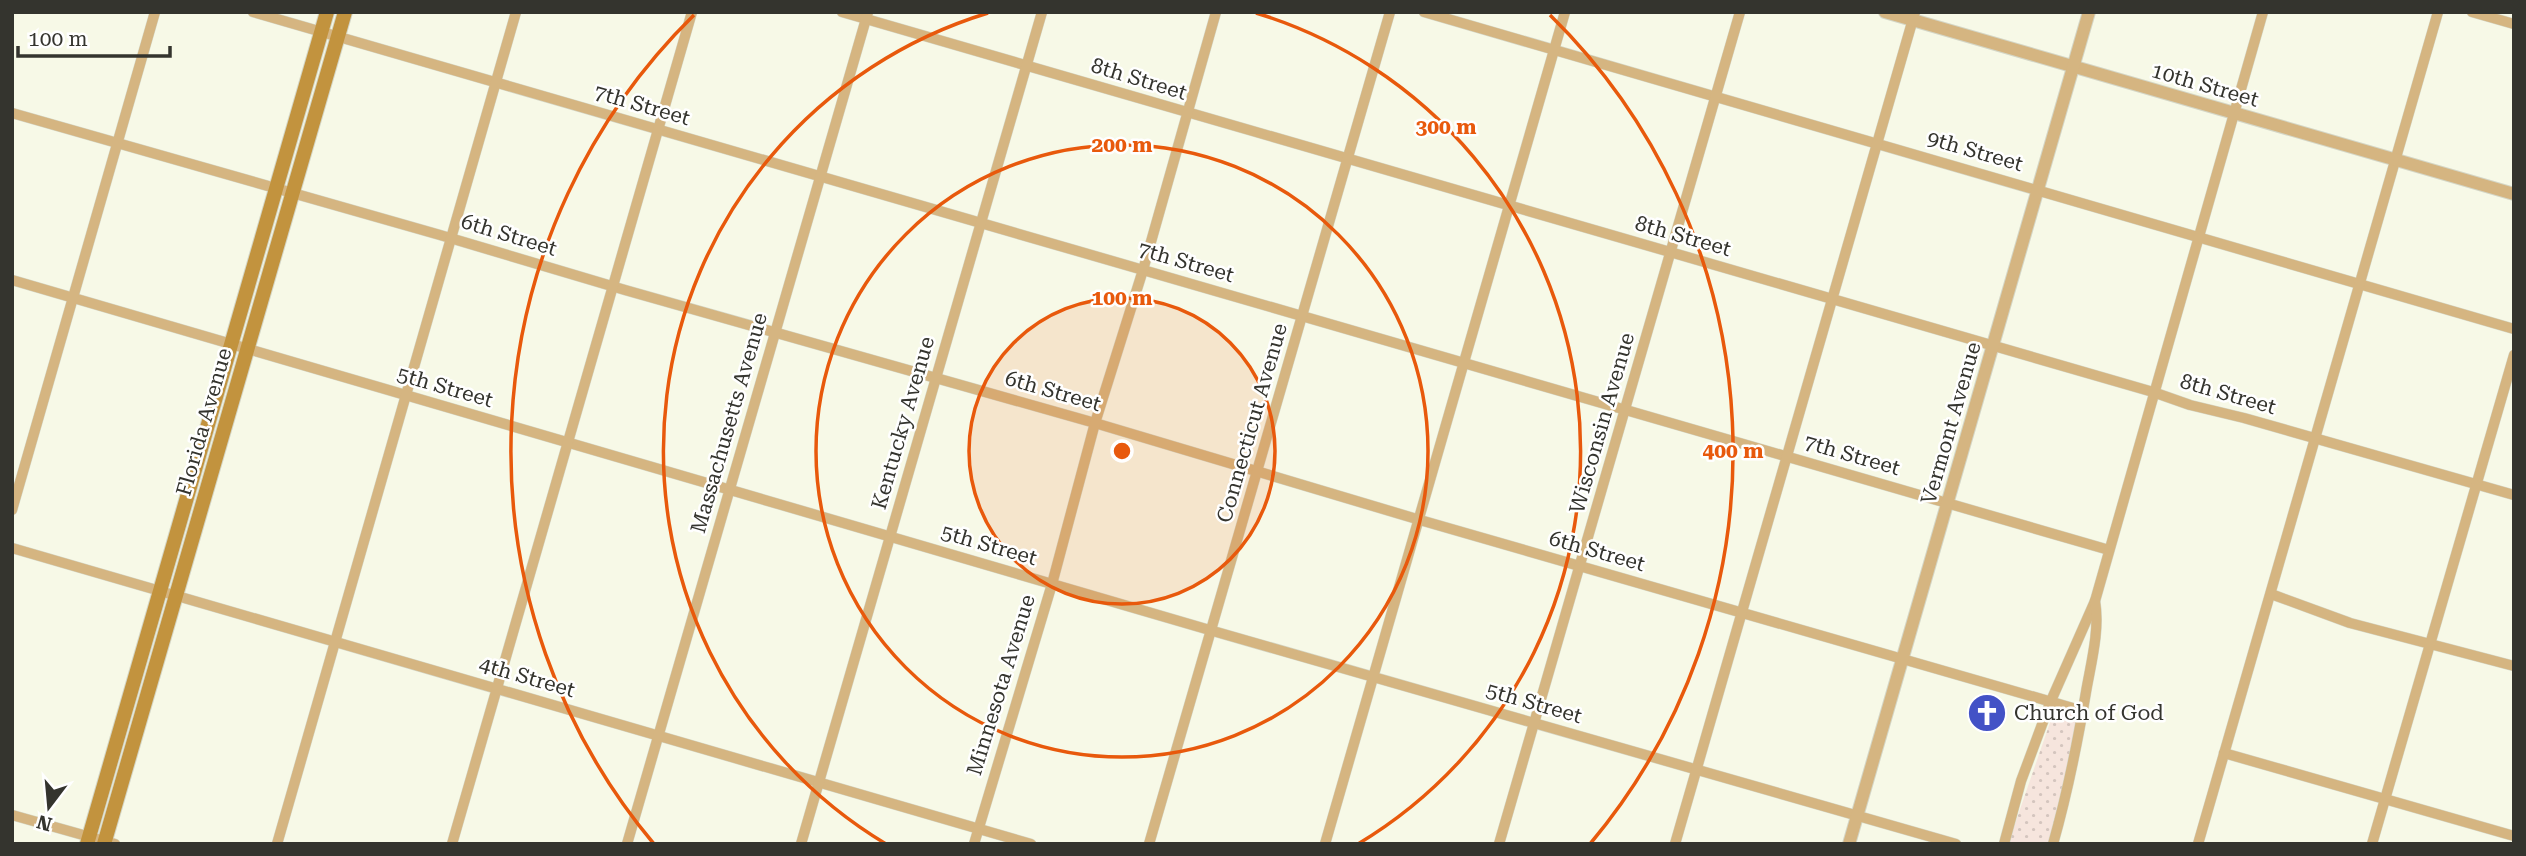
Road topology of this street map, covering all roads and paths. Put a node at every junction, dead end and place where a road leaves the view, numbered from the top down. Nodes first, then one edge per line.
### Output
1 (155, 12) edge
2 (253, 12) edge
3 (327, 12) edge
4 (345, 12) edge
5 (516, 12) edge
6 (692, 12) edge
7 (842, 12) edge
8 (1042, 12) edge
9 (1216, 12) edge
10 (1390, 12) edge
11 (1424, 12) edge
12 (1565, 12) edge
13 (1740, 12) edge
14 (1885, 12) edge
15 (2089, 12) edge
16 (2263, 12) edge
17 (2438, 12) edge
18 (2472, 12) edge
19 (867, 16) edge
20 (1913, 16) edge
21 (2514, 24) edge
22 (321, 32) junction
23 (338, 36) junction
24 (1554, 49) junction
25 (1027, 65) junction
26 (2074, 66) junction
27 (497, 83) junction
28 (1716, 96) junction
29 (12, 113) edge
30 (1187, 113) junction
31 (2234, 114) junction
32 (658, 130) junction
33 (117, 142) junction
34 (1877, 143) junction
35 (1349, 159) junction
36 (2396, 160) junction
37 (820, 176) junction
38 (276, 188) junction
39 (2038, 190) junction
40 (291, 192) junction
41 (2514, 194) edge
42 (1509, 204) junction
43 (981, 223) junction
44 (2199, 236) junction
45 (452, 239) junction
46 (1671, 253) junction
47 (1143, 270) junction
48 (12, 280) edge
49 (2360, 283) junction
50 (613, 287) junction
51 (72, 297) junction
52 (1832, 299) junction
53 (1304, 317) junction
54 (2514, 329) edge
55 (775, 332) junction
56 (230, 343) junction
57 (1993, 346) junction
58 (247, 348) junction
59 (2514, 355) edge
60 (1464, 362) junction
61 (936, 379) junction
62 (2154, 392) junction
63 (407, 396) junction
64 (1625, 410) junction
65 (1095, 423) junction
66 (2315, 438) junction
67 (568, 443) junction
68 (1786, 456) junction
69 (1257, 472) junction
70 (2477, 485) junction
71 (730, 490) junction
72 (2514, 495) edge
73 (1948, 503) junction
74 (12, 510) edge
75 (1420, 520) junction
76 (890, 536) junction
77 (12, 548) edge
78 (2109, 550) junction
79 (1581, 566) junction
80 (1052, 584) junction
81 (159, 591) junction
82 (2271, 594) junction
83 (176, 595) junction
84 (2095, 601) junction
85 (1742, 613) junction
86 (1213, 631) junction
87 (335, 641) junction
88 (2431, 643) junction
89 (1903, 659) junction
90 (2514, 666) edge
91 (1374, 677) junction
92 (497, 689) junction
93 (2050, 703) junction
94 (2083, 711) junction
95 (1535, 723) junction
96 (659, 734) junction
97 (2224, 753) junction
98 (1696, 771) junction
99 (819, 782) junction
100 (2386, 798) junction
101 (12, 815) edge
102 (1857, 816) junction
103 (978, 829) junction
104 (2514, 835) edge
105 (88, 840) edge
106 (108, 843) edge
107 (277, 844) edge
108 (452, 844) edge
109 (627, 844) edge
110 (801, 844) edge
111 (974, 844) edge
112 (1031, 844) edge
113 (1149, 844) edge
114 (1325, 844) edge
115 (1499, 844) edge
116 (1675, 844) edge
117 (1849, 844) edge
118 (1956, 844) edge
119 (2004, 844) edge
120 (2053, 844) edge
121 (2198, 844) edge
122 (2372, 844) edge

1 - 33 street
2 - 22 street, 7th Street
3 - 22 main road, Florida Avenue
4 - 23 main road, Florida Avenue
5 - 27 street
6 - 32 street
7 - 19 street, 8th Street
8 - 25 street, Kentucky Avenue
9 - 30 street, Minnesota Avenue
10 - 35 street, Connecticut Avenue
11 - 24 street, 9th Street
12 - 24 street
13 - 28 street, Wisconsin Avenue
14 - 20 street, 10th Street
15 - 26 street, Vermont Avenue
16 - 31 street
17 - 36 street
18 - 21 street
19 - 25 street, 8th Street
19 - 37 street, Massachusetts Avenue
20 - 26 street, 10th Street
20 - 34 street
22 - 23 street, 7th Street
22 - 38 main road, Florida Avenue
23 - 27 street, 7th Street
23 - 40 main road, Florida Avenue
24 - 28 street, 9th Street
24 - 42 street
25 - 30 street, 8th Street
25 - 43 street, Kentucky Avenue
26 - 31 street, 10th Street
26 - 39 street, Vermont Avenue
27 - 32 street, 7th Street
27 - 45 street
28 - 34 street, 9th Street
28 - 46 street, Wisconsin Avenue
29 - 33 street, 6th Street
30 - 35 street, 8th Street
30 - 47 street, Minnesota Avenue
31 - 36 street, 10th Street
31 - 44 street
32 - 37 street, 7th Street
32 - 50 street
33 - 38 street, 6th Street
33 - 51 street
34 - 39 street, 9th Street
34 - 52 street
35 - 42 street, 8th Street
35 - 53 street, Connecticut Avenue
36 - 41 street, 10th Street
36 - 49 street
37 - 43 street, 7th Street
37 - 55 street, Massachusetts Avenue
38 - 40 street, 6th Street
38 - 56 main road, Florida Avenue
39 - 44 street, 9th Street
39 - 57 street, Vermont Avenue
40 - 45 street, 6th Street
40 - 58 main road, Florida Avenue
42 - 46 street, 8th Street
42 - 60 street
43 - 47 street, 7th Street
43 - 61 street, Kentucky Avenue
44 - 49 street, 9th Street
44 - 62 street
45 - 50 street, 6th Street
45 - 63 street
46 - 52 street, 8th Street
46 - 64 street, Wisconsin Avenue
47 - 53 street, 7th Street
47 - 65 street, Minnesota Avenue
48 - 51 street, 5th Street
49 - 54 street, 9th Street
49 - 66 street
50 - 55 street, 6th Street
50 - 67 street
51 - 56 street, 5th Street
51 - 74 street
52 - 57 street, 8th Street
52 - 68 street
53 - 60 street, 7th Street
53 - 69 street, Connecticut Avenue
55 - 61 street, 6th Street
55 - 71 street, Massachusetts Avenue
56 - 58 street, 5th Street
56 - 81 main road, Florida Avenue
57 - 62 street, 8th Street
57 - 73 street, Vermont Avenue
58 - 63 street, 5th Street
58 - 83 main road, Florida Avenue
59 - 70 street
60 - 64 street, 7th Street
60 - 75 street
61 - 65 street, 6th Street
61 - 76 street, Kentucky Avenue
62 - 66 street, 8th Street
62 - 78 street
63 - 67 street, 5th Street
63 - 87 street
64 - 68 street, 7th Street
64 - 79 street, Wisconsin Avenue
65 - 69 street, 6th Street
65 - 80 street, Minnesota Avenue
66 - 70 street, 8th Street
66 - 82 street
67 - 71 street, 5th Street
67 - 92 street
68 - 73 street, 7th Street
68 - 85 street
69 - 75 street, 6th Street
69 - 86 street, Connecticut Avenue
70 - 72 street, 8th Street
70 - 88 street
71 - 76 street, 5th Street
71 - 96 street, Massachusetts Avenue
73 - 78 street, 7th Street
73 - 89 street, Vermont Avenue
75 - 79 street, 6th Street
75 - 91 street
76 - 80 street, 5th Street
76 - 99 street, Kentucky Avenue
77 - 81 street, 4th Street
78 - 84 street
79 - 85 street, 6th Street
79 - 95 street, Wisconsin Avenue
80 - 86 street, 5th Street
80 - 103 street, Minnesota Avenue
81 - 83 street, 4th Street
81 - 105 main road, Florida Avenue
82 - 88 street
82 - 97 street
83 - 87 street, 4th Street
83 - 106 main road, Florida Avenue
84 - 93 street
84 - 94 street
85 - 89 street, 6th Street
85 - 98 street
86 - 91 street, 5th Street
86 - 113 street, Connecticut Avenue
87 - 92 street, 4th Street
87 - 107 street
88 - 90 street
88 - 100 street
89 - 93 street, 6th Street
89 - 102 street, Vermont Avenue
91 - 95 street, 5th Street
91 - 114 street
92 - 96 street, 4th Street
92 - 108 street
93 - 94 street, 6th Street
93 - 119 street
94 - 120 street
95 - 98 street, 5th Street
95 - 115 street, Wisconsin Avenue
96 - 99 street, 4th Street
96 - 109 street, Massachusetts Avenue
97 - 100 street
97 - 121 street
98 - 102 street, 5th Street
98 - 116 street
99 - 103 street, 4th Street
99 - 110 street, Kentucky Avenue
100 - 104 street
100 - 122 street
101 - 105 street
102 - 117 street, Vermont Avenue
102 - 118 street, 5th Street
103 - 111 street, Minnesota Avenue
103 - 112 street, 4th Street
105 - 106 street

